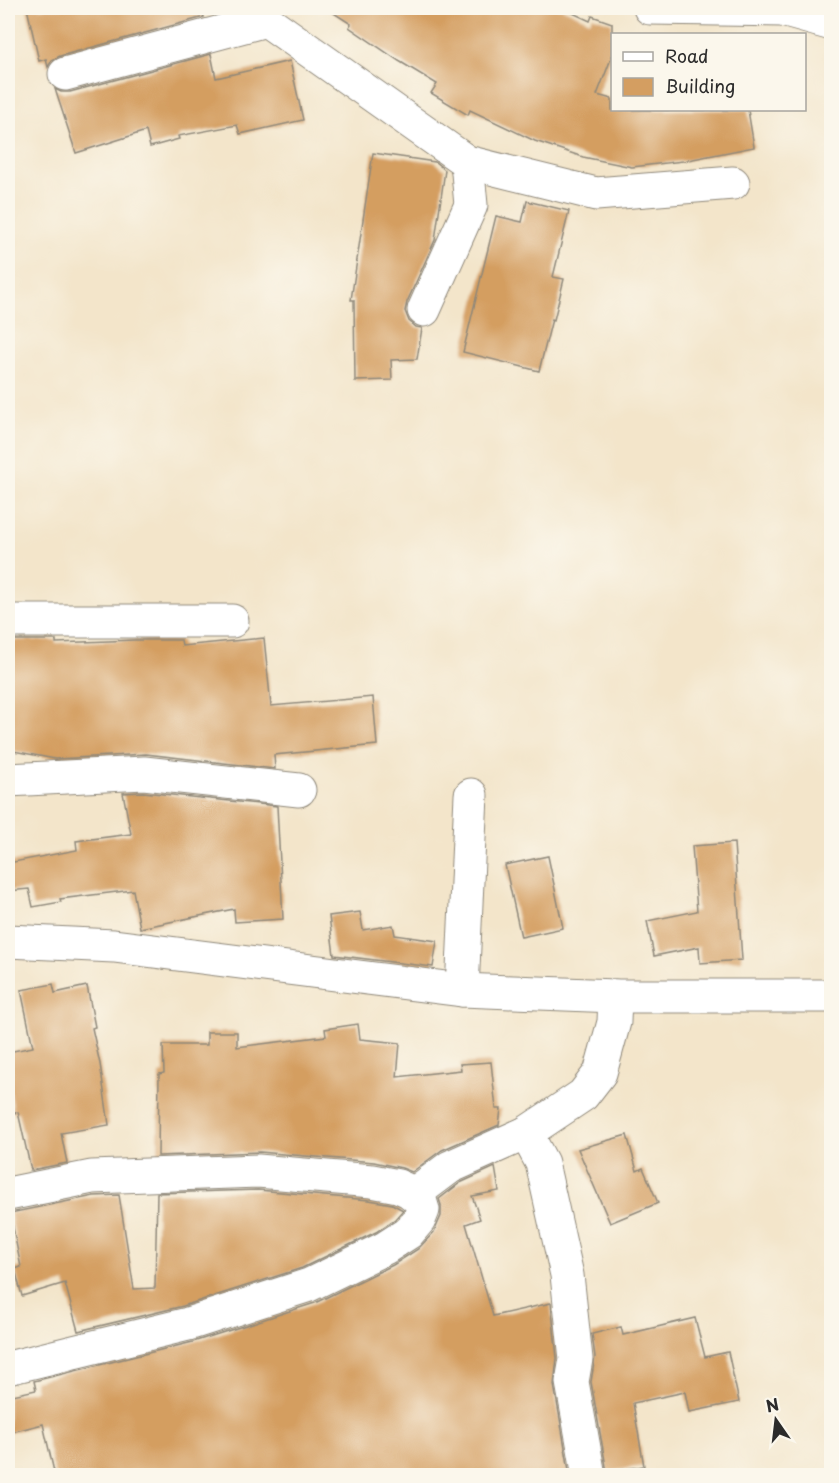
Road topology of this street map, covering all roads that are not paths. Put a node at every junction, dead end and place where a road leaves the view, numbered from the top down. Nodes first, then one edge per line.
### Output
1 (650, 8) edge
2 (819, 8) edge
3 (262, 14) edge
4 (831, 18) edge
5 (831, 24) edge
6 (65, 74) dead end
7 (466, 162) junction
8 (733, 183) dead end
9 (424, 310) dead end
10 (8, 621) edge
11 (232, 621) dead end
12 (8, 780) edge
13 (299, 790) dead end
14 (471, 795) dead end
15 (8, 941) edge
16 (462, 990) junction
17 (615, 996) junction
18 (831, 996) edge
19 (526, 1133) junction
20 (8, 1194) edge
21 (414, 1194) junction
22 (8, 1368) edge
23 (589, 1476) edge

1 - 5 street
2 - 4 street
3 - 6 street
3 - 7 street
7 - 8 street
7 - 9 street
10 - 11 street
12 - 13 street
14 - 16 street
15 - 16 street
16 - 17 street
17 - 18 street
17 - 19 street
19 - 21 street
19 - 23 street
20 - 21 street
21 - 22 street

